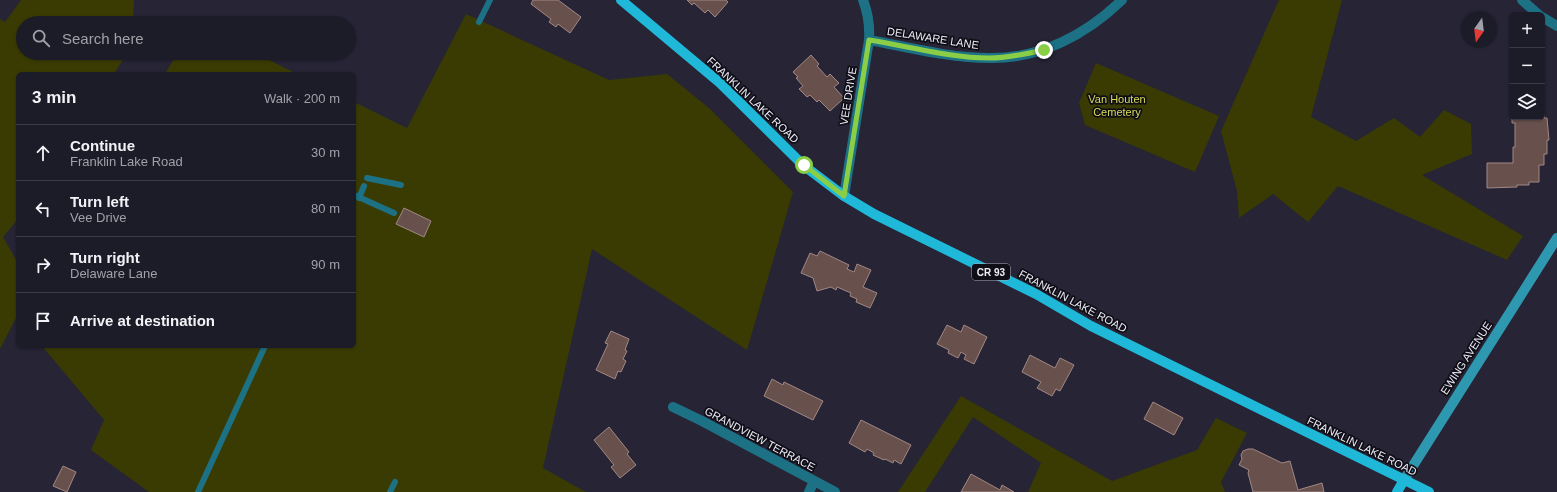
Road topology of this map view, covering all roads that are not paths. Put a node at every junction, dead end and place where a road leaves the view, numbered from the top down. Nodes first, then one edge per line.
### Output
1 (490, 0) edge
2 (621, 0) edge
3 (863, 0) edge
4 (1122, 0) edge
5 (1522, 0) edge
6 (1536, 12) edge
7 (1545, 19) edge
8 (480, 22) dead end
9 (1557, 26) edge
10 (869, 40) junction
11 (367, 178) dead end
12 (401, 185) dead end
13 (364, 186) dead end
14 (357, 196) edge
15 (844, 196) junction
16 (394, 213) dead end
17 (1557, 238) edge
18 (264, 348) edge
19 (673, 407) dead end
20 (1404, 480) junction
21 (814, 481) junction
22 (395, 482) dead end
23 (198, 492) edge
24 (390, 492) edge
25 (809, 492) edge
26 (835, 492) edge
27 (1397, 492) edge
28 (1429, 492) edge

1 - 8 lane
2 - 15 main road, FRANKLIN LAKE ROAD / CR 93
3 - 10 street, VEE DRIVE
4 - 10 street, DELAWARE LANE
5 - 6 street
7 - 9 street
10 - 15 street, VEE DRIVE
11 - 12 lane
13 - 14 lane
14 - 16 lane
15 - 20 main road, FRANKLIN LAKE ROAD / CR 93
17 - 20 main road, EWING AVENUE
18 - 23 lane
19 - 21 street, GRANDVIEW TERRACE
20 - 27 main road, EWING AVENUE
20 - 28 main road, FRANKLIN LAKE ROAD
21 - 25 street
21 - 26 street, GRANDVIEW TERRACE
22 - 24 lane

